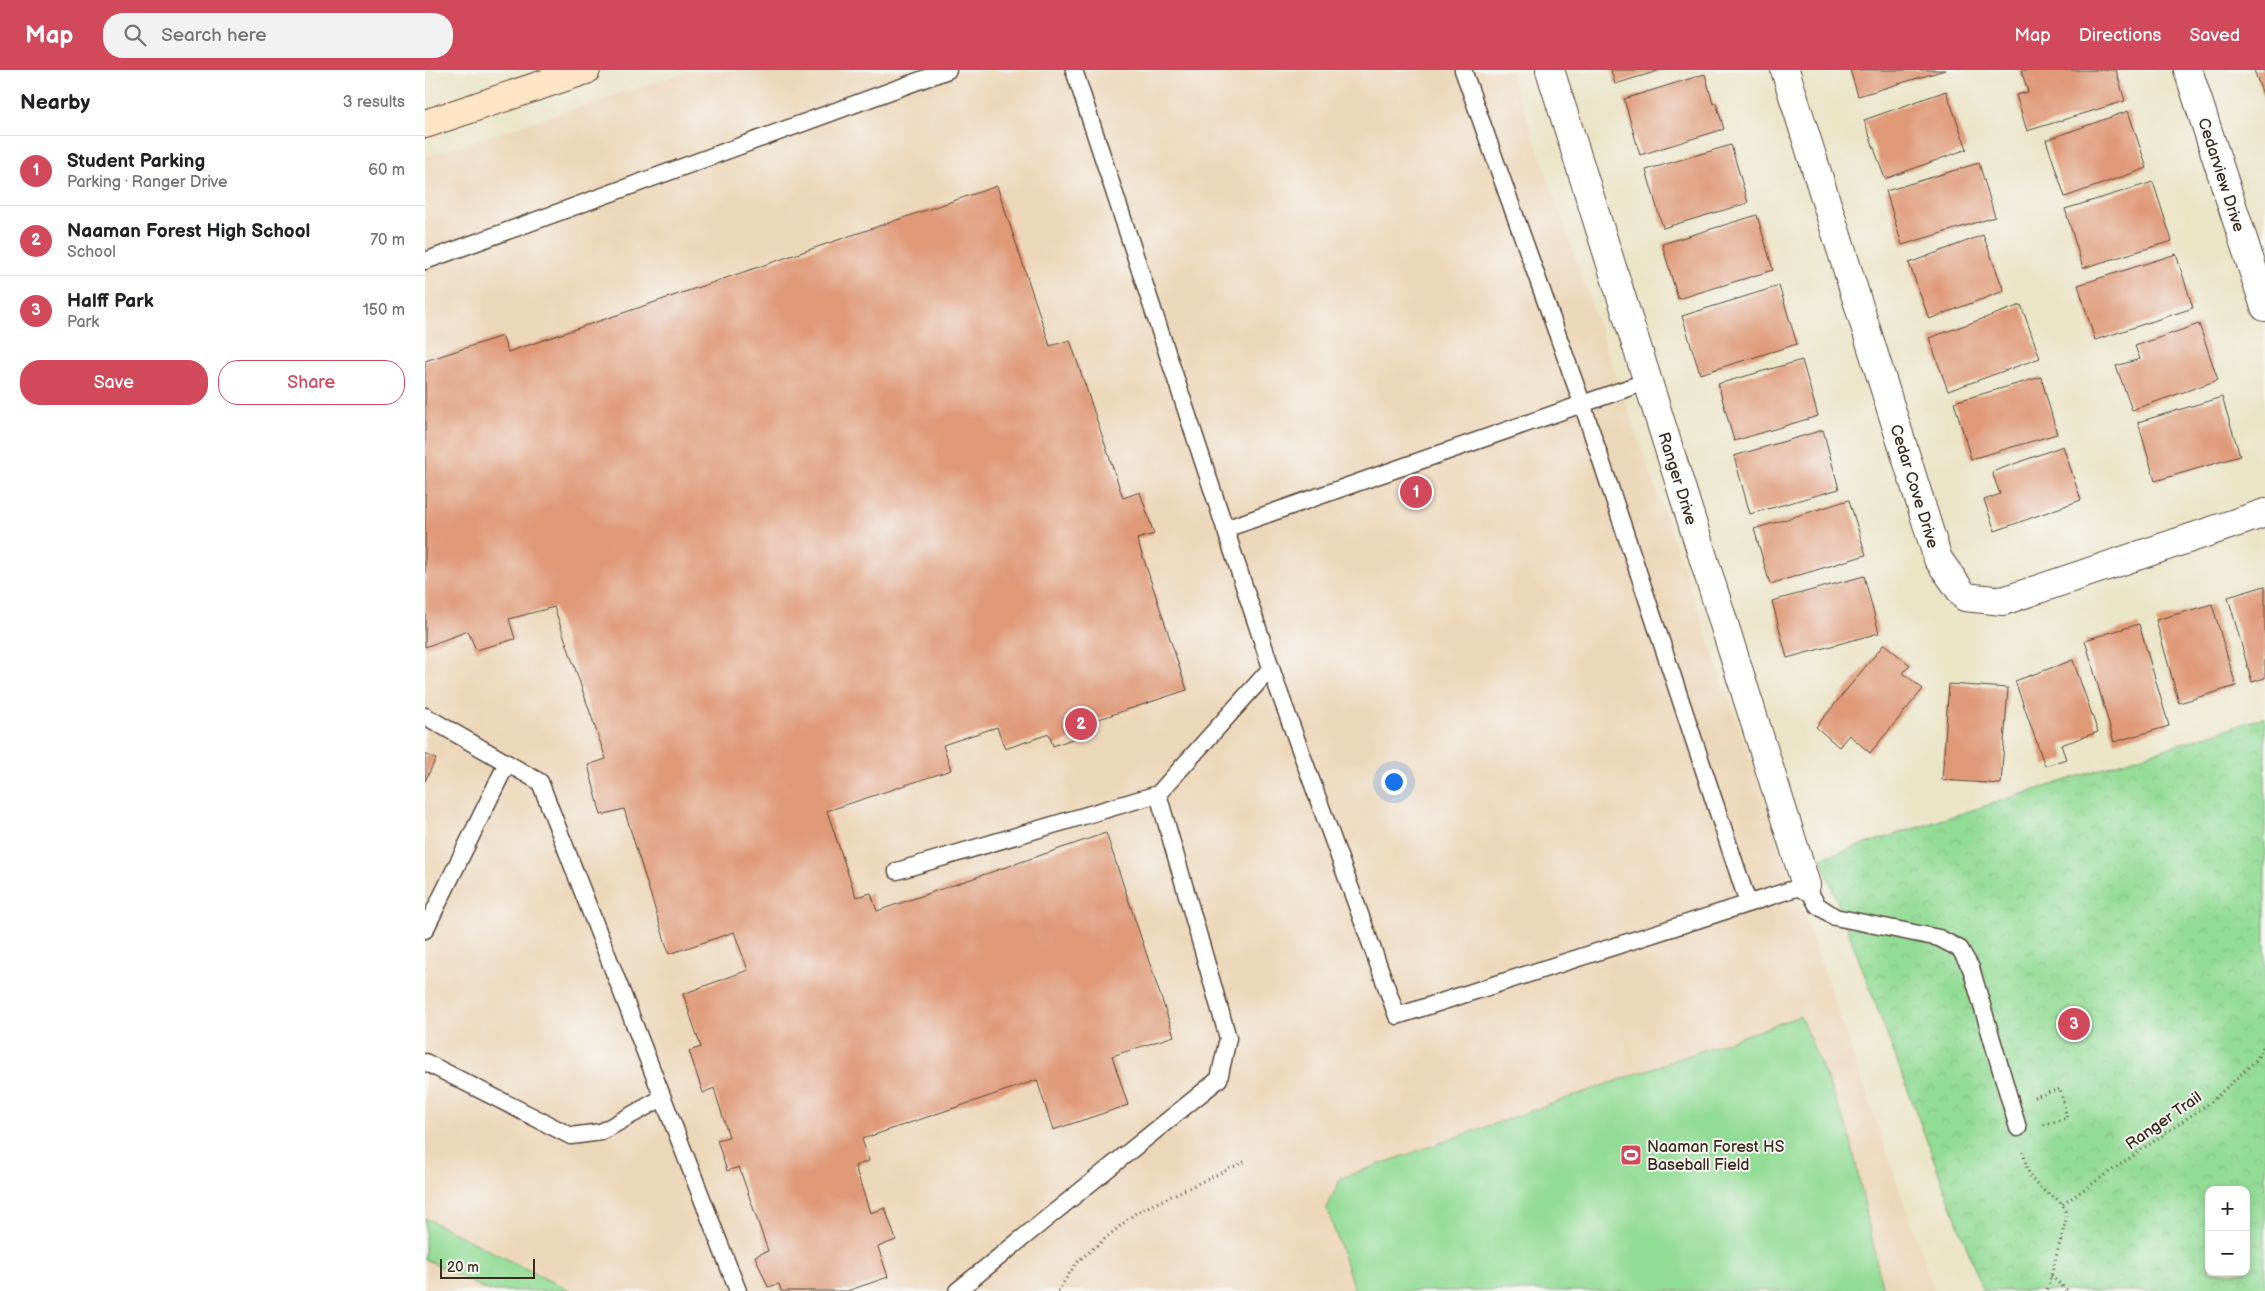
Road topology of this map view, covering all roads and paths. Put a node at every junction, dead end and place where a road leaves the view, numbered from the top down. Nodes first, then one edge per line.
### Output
1 (586, 70) edge
2 (948, 70) edge
3 (1074, 70) edge
4 (1463, 70) edge
5 (1550, 70) edge
6 (1785, 70) edge
7 (2188, 70) edge
8 (425, 124) edge
9 (425, 261) edge
10 (2260, 275) edge
11 (2265, 307) edge
12 (1648, 381) junction
13 (1582, 404) junction
14 (2265, 513) edge
15 (1225, 529) junction
16 (1271, 668) junction
17 (425, 716) edge
18 (507, 763) junction
19 (1158, 794) junction
20 (897, 871) dead end
21 (1806, 885) junction
22 (1748, 904) junction
23 (425, 930) edge
24 (2265, 1043) edge
25 (425, 1062) edge
26 (663, 1098) junction
27 (2029, 1098) dead end
28 (2018, 1130) junction
29 (1246, 1160) dead end
30 (2063, 1204) junction
31 (2051, 1276) junction
32 (737, 1291) edge
33 (957, 1291) edge
34 (1057, 1291) edge
35 (2047, 1291) edge
36 (2067, 1291) edge

1 - 8 main road
2 - 9 lane
3 - 15 lane
4 - 13 lane
5 - 12 street, Ranger Drive
6 - 14 street, Cedar Cove Drive
7 - 10 street, Cedarview Drive
10 - 11 street, Cedarview Drive
12 - 13 lane
12 - 21 street, Ranger Drive
13 - 15 lane
13 - 22 lane
15 - 16 lane
16 - 19 lane
16 - 22 lane
17 - 18 lane
18 - 23 lane
18 - 26 lane
19 - 20 lane
19 - 33 lane
21 - 22 lane
21 - 28 lane
24 - 30 path, Ranger Trail
25 - 26 lane
26 - 32 lane
27 - 28 path
28 - 30 path
29 - 34 path
30 - 31 path
31 - 35 path
31 - 36 path

